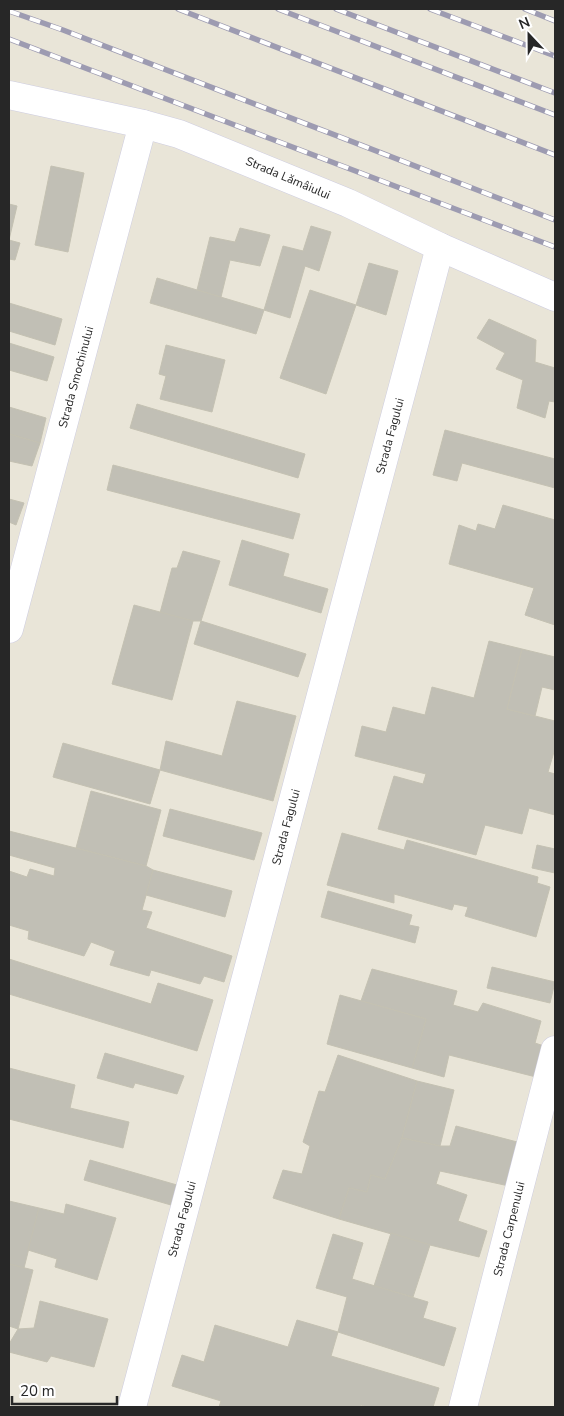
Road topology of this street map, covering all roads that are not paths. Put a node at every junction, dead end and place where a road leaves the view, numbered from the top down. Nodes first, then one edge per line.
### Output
1 (9, 95) edge
2 (143, 124) junction
3 (440, 247) junction
4 (555, 297) edge
5 (9, 629) edge
6 (555, 1050) edge
7 (132, 1407) edge
8 (463, 1407) edge

1 - 2 street, Strada Lămâiului
2 - 3 street, Strada Lămâiului
2 - 5 street, Strada Smochinului
3 - 4 street, Strada Lămâiului
3 - 7 street, Strada Fagului
6 - 8 street, Strada Carpenului

